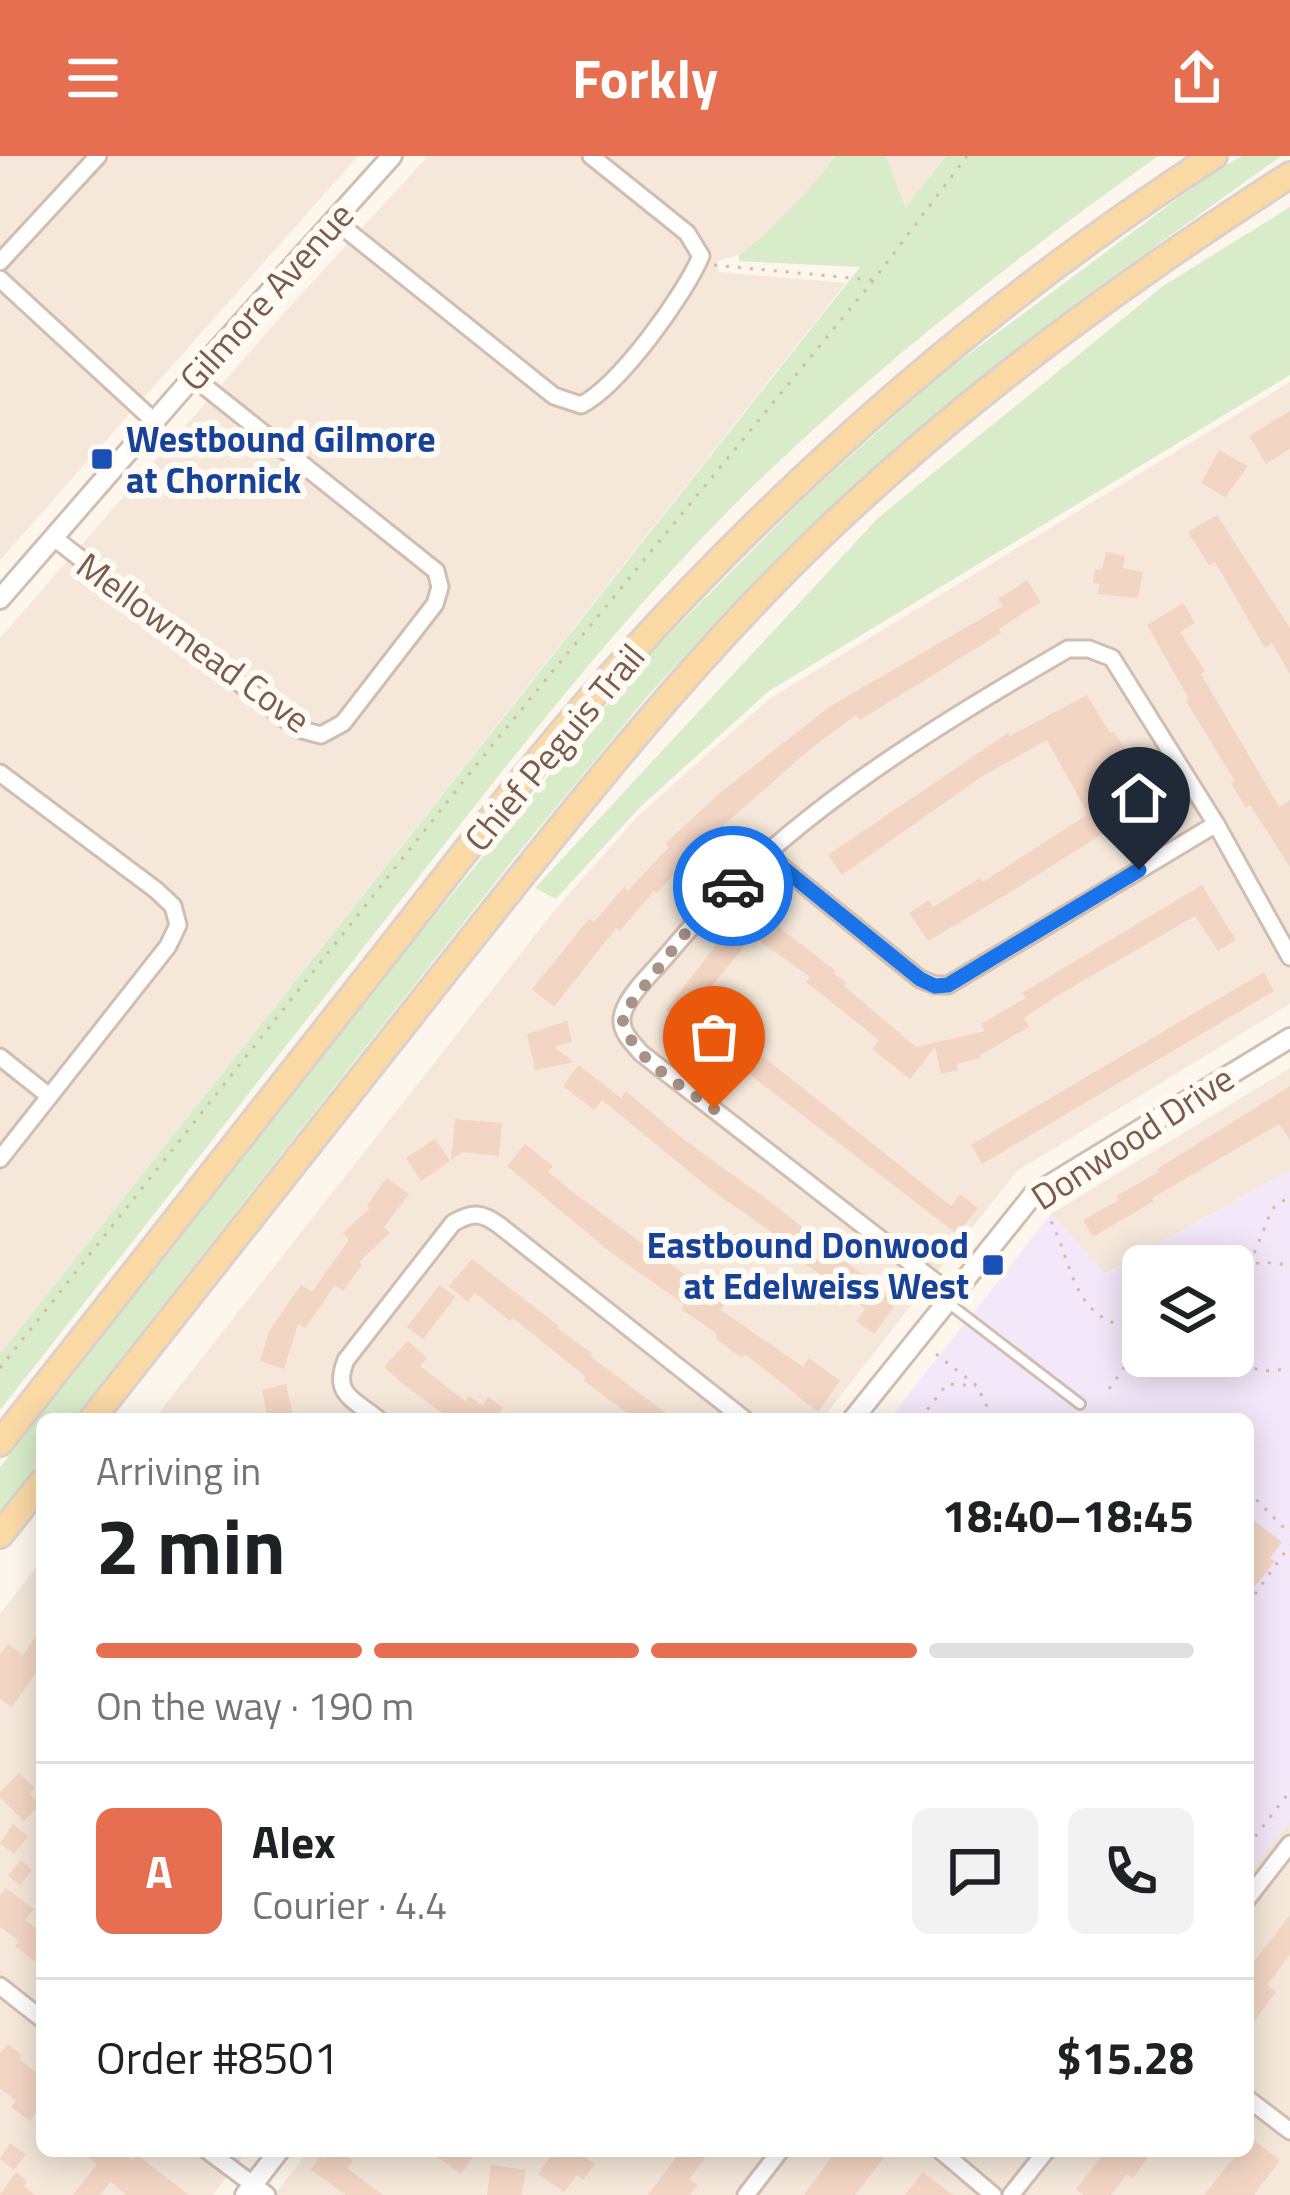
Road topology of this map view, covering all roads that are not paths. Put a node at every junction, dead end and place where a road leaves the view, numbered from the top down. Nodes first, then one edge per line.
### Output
1 (98, 156) edge
2 (392, 156) edge
3 (591, 156) edge
4 (1214, 156) edge
5 (1290, 175) edge
6 (334, 220) junction
7 (0, 262) edge
8 (0, 279) edge
9 (193, 376) junction
10 (155, 422) junction
11 (53, 537) junction
12 (8, 575) edge
13 (0, 599) edge
14 (0, 773) edge
15 (1216, 824) junction
16 (766, 854) junction
17 (1290, 957) edge
18 (1290, 1038) edge
19 (0, 1057) edge
20 (49, 1096) junction
21 (0, 1159) edge
22 (948, 1298) junction
23 (1080, 1404) dead end
24 (97, 1413) edge
25 (370, 1413) edge
26 (736, 1413) edge
27 (858, 1413) edge
28 (0, 1443) edge
29 (36, 1490) edge
30 (0, 1535) edge
31 (1290, 1844) edge
32 (1254, 1890) edge
33 (0, 1986) edge
34 (36, 2014) edge
35 (1254, 2104) edge
36 (1290, 2132) edge
37 (215, 2157) edge
38 (275, 2157) edge
39 (776, 2157) edge
40 (947, 2157) edge
41 (1041, 2157) edge
42 (255, 2191) edge
43 (746, 2195) edge
44 (993, 2195) edge
45 (1010, 2195) edge

1 - 7 street
2 - 6 street, Gilmore Avenue
3 - 6 street
4 - 28 main road, Chief Peguis Trail
5 - 24 main road, Chief Peguis Trail
6 - 9 street, Gilmore Avenue
8 - 10 street
9 - 10 street, Gilmore Avenue
9 - 11 street, Mellowmead Cove
10 - 11 street, Gilmore Avenue
11 - 12 street, Gilmore Avenue
12 - 13 street, Gilmore Avenue
14 - 20 street
15 - 16 street
15 - 16 street
15 - 17 street
16 - 22 street
18 - 22 street, Donwood Drive
19 - 20 street
20 - 21 street
22 - 23 lane
22 - 27 street, Donwood Drive
25 - 26 street
29 - 30 main road
31 - 32 street
33 - 34 street
35 - 36 street
37 - 42 street
38 - 42 street
39 - 43 street
40 - 44 street
41 - 45 street

